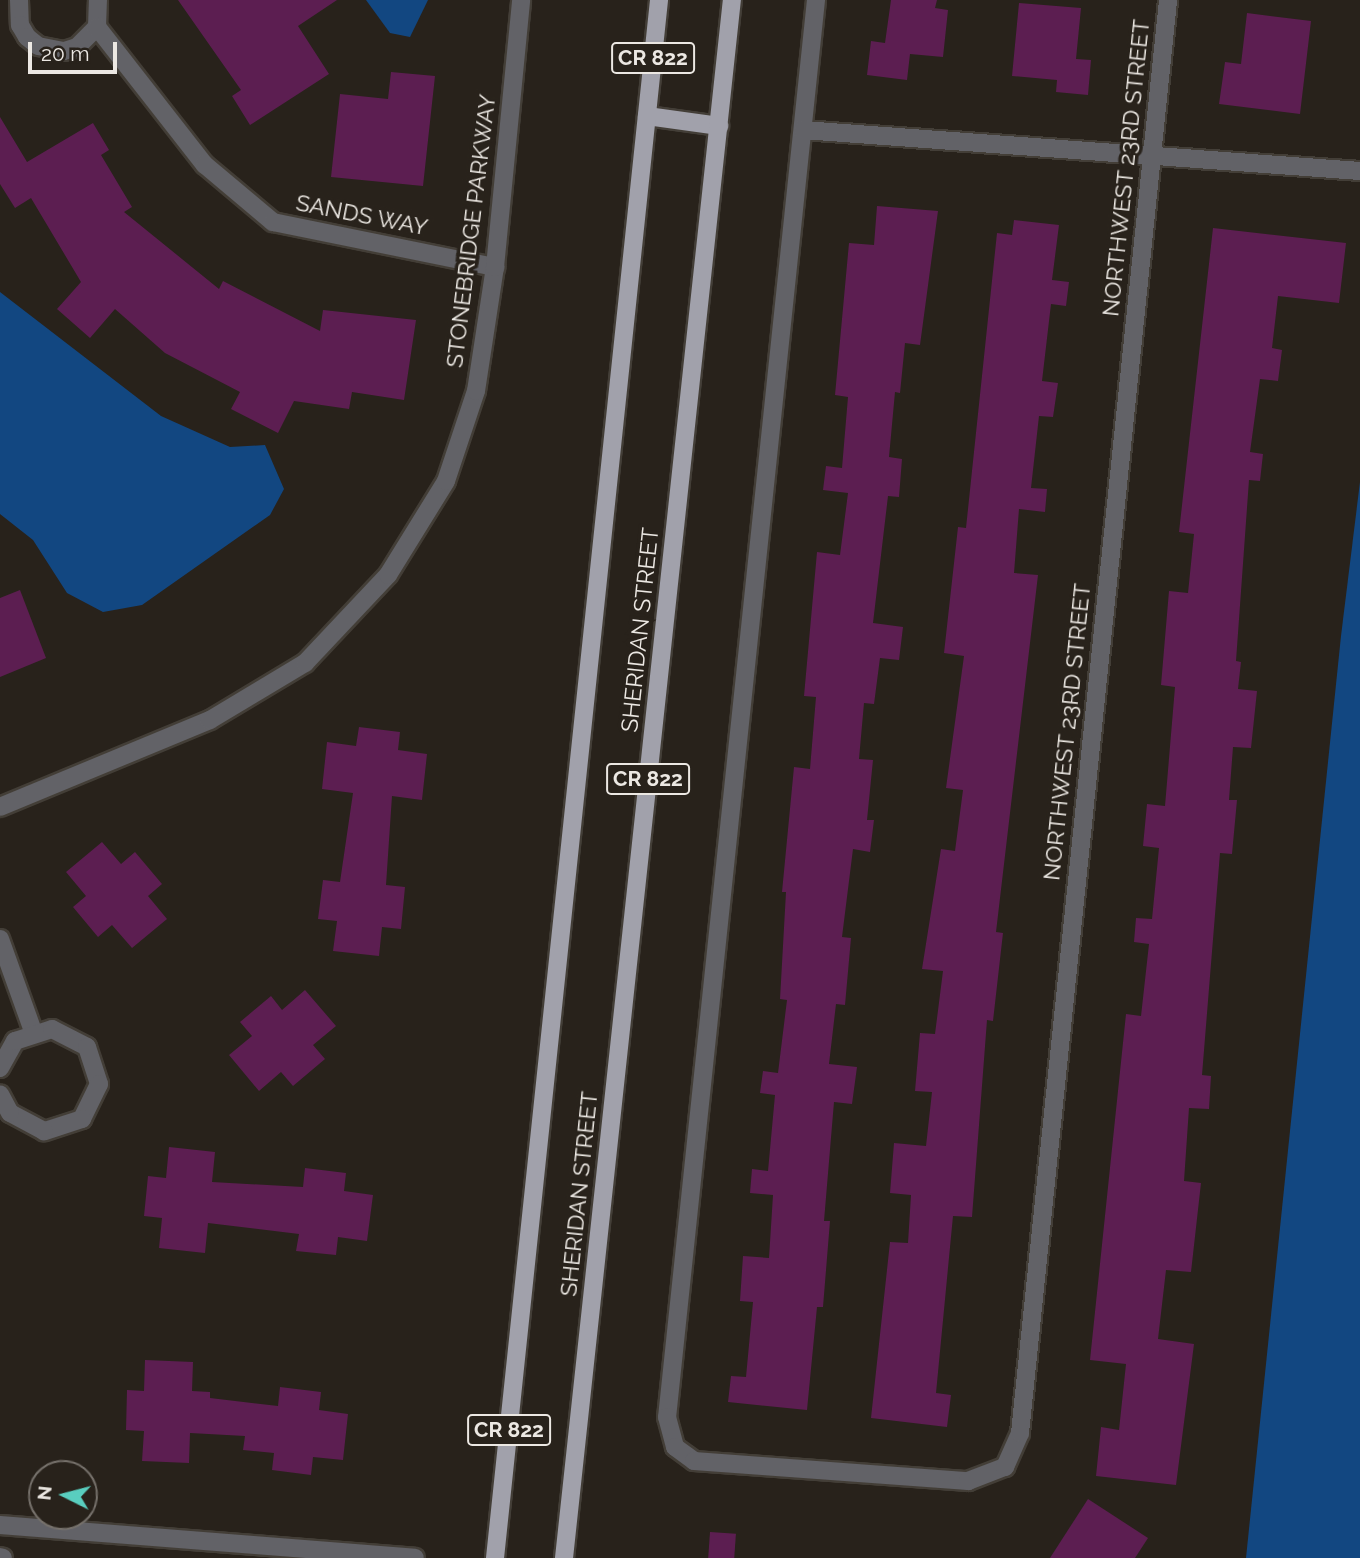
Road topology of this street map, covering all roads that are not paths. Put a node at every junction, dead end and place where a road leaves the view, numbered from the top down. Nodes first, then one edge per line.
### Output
1 (19, 0) edge
2 (99, 0) edge
3 (521, 0) edge
4 (659, 0) edge
5 (732, 0) edge
6 (816, 0) edge
7 (1168, 0) edge
8 (97, 27) junction
9 (647, 116) junction
10 (719, 126) junction
11 (803, 130) junction
12 (1152, 155) junction
13 (1360, 172) edge
14 (495, 267) junction
15 (0, 807) edge
16 (0, 939) edge
17 (33, 1031) junction
18 (0, 1068) edge
19 (0, 1094) edge
20 (0, 1525) edge
21 (415, 1558) edge
22 (495, 1558) edge
23 (564, 1558) edge

1 - 8 street
2 - 8 street
3 - 14 street, STONEBRIDGE PARKWAY
4 - 9 main road, SHERIDAN STREET / CR 822
5 - 10 main road, SHERIDAN STREET / CR 822
6 - 11 street
7 - 12 street, NORTHWEST 23RD STREET
8 - 14 street, SANDS WAY
9 - 10 main road
9 - 22 main road, SHERIDAN STREET / CR 822
10 - 23 main road, SHERIDAN STREET / CR 822
11 - 12 street
11 - 12 street, NORTHWEST 23RD STREET
12 - 13 street
14 - 15 street, STONEBRIDGE PARKWAY
16 - 17 street
17 - 18 street
17 - 19 street
20 - 21 street

